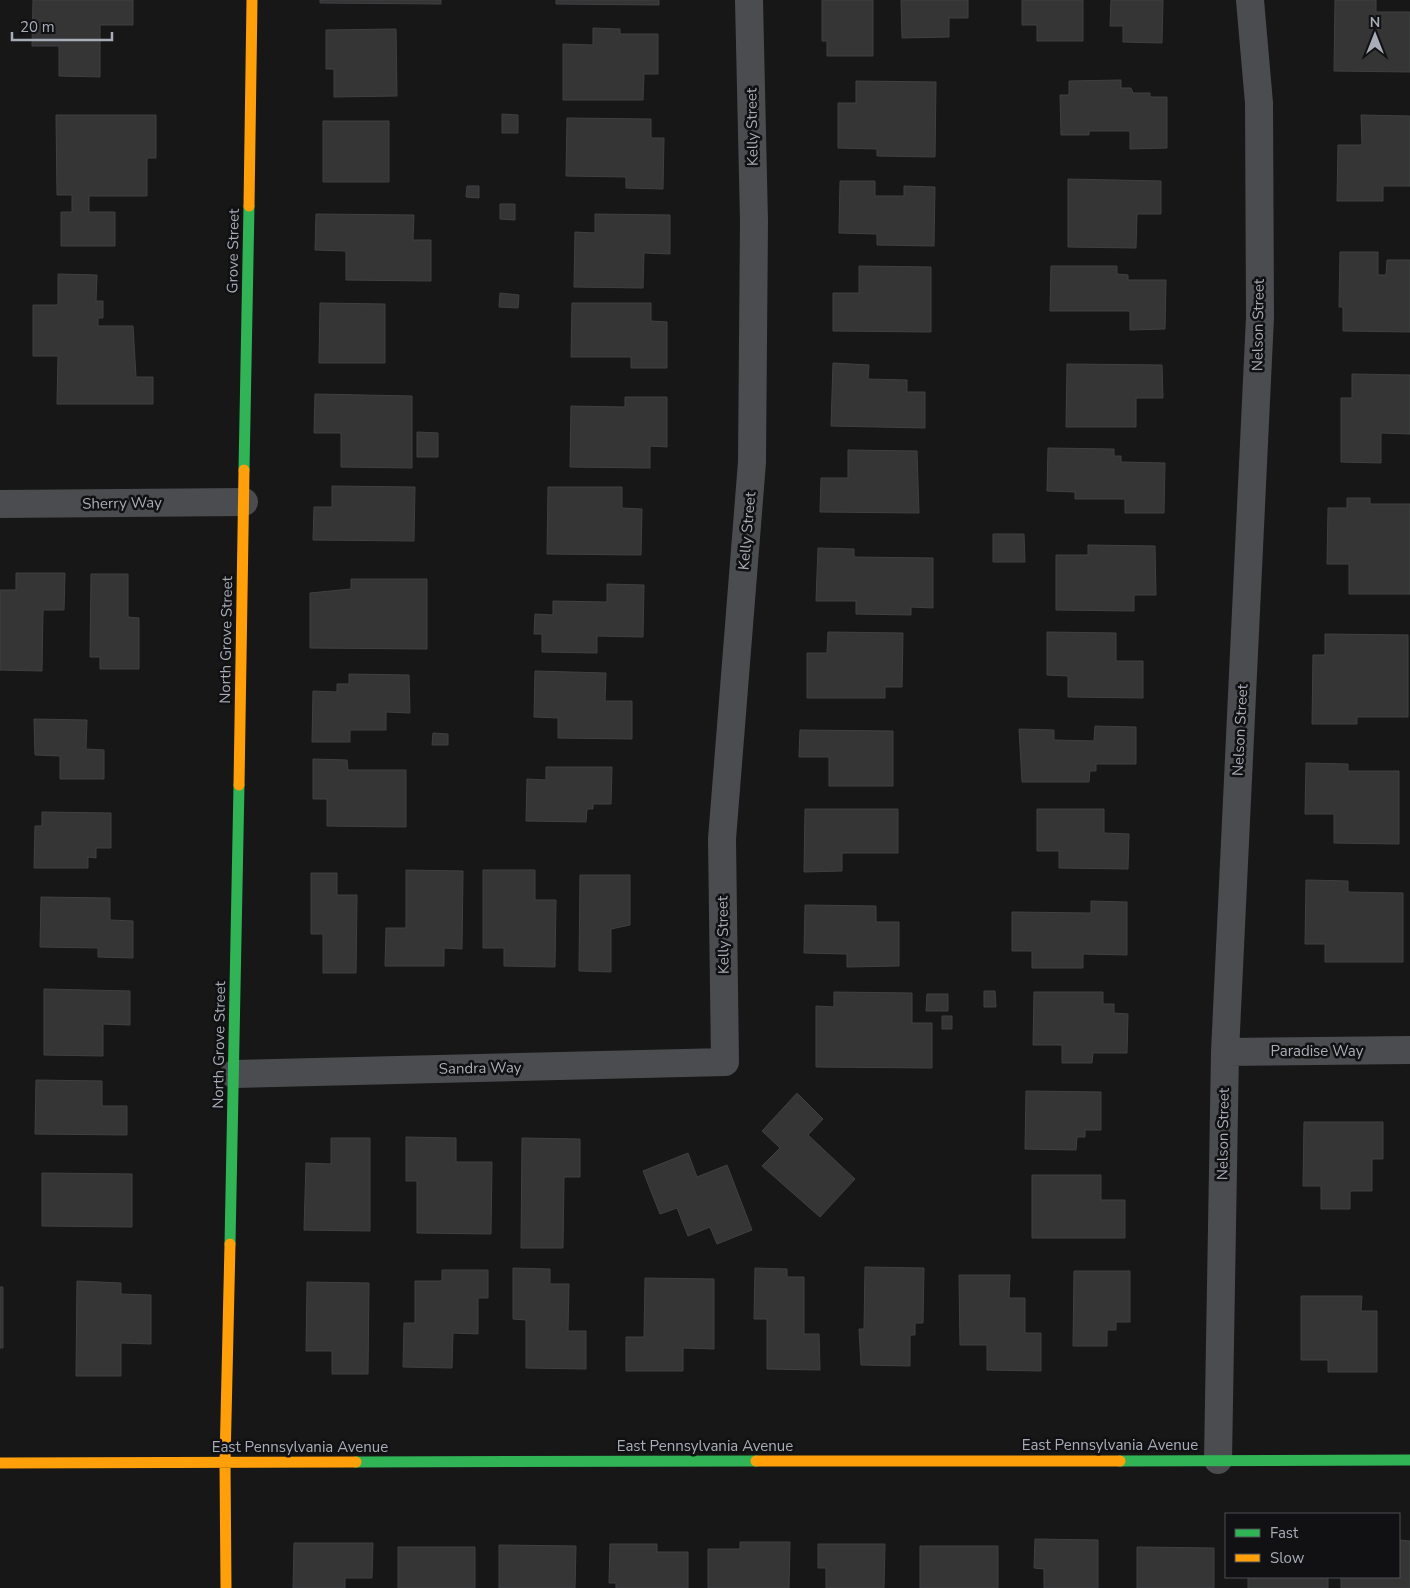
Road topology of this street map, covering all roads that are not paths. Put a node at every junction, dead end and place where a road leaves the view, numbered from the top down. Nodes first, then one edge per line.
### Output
1 (252, 0) edge
2 (749, 0) edge
3 (1250, 0) edge
4 (244, 502) junction
5 (0, 504) edge
6 (1410, 1050) edge
7 (1225, 1052) junction
8 (725, 1062) joint
9 (234, 1074) junction
10 (1218, 1460) junction
11 (1410, 1460) edge
12 (225, 1462) junction
13 (0, 1463) edge
14 (226, 1588) edge

1 - 4 street, Grove Street
2 - 8 street, Kelly Street
3 - 7 street, Nelson Street
4 - 5 street, Sherry Way
4 - 9 street, North Grove Street
6 - 7 street, Paradise Way
7 - 10 street, Nelson Street
8 - 9 street, Sandra Way
9 - 12 street, North Grove Street
10 - 11 street, East Pennsylvania Avenue
10 - 12 street, East Pennsylvania Avenue
12 - 13 street, East Pennsylvania Avenue
12 - 14 street, North Grove Street

